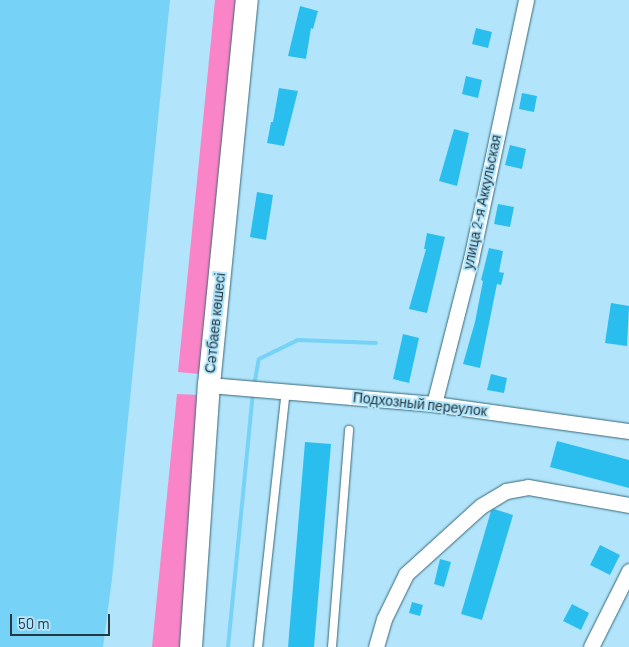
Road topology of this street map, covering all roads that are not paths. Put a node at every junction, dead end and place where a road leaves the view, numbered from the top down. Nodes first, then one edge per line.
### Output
1 (247, 0) edge
2 (526, 0) edge
3 (209, 385) junction
4 (286, 391) junction
5 (434, 404) junction
6 (349, 430) dead end
7 (629, 431) edge
8 (629, 505) edge
9 (629, 571) edge
10 (192, 647) edge
11 (258, 647) edge
12 (332, 647) edge
13 (376, 647) edge
14 (591, 647) edge

1 - 3 main road, Сәтбаев көшесі
2 - 5 street, улица 2-я Аккульская
3 - 4 street, Подхозный переулок
3 - 10 main road, Сәтбаев көшесі
4 - 5 street, Подхозный переулок
4 - 11 lane
5 - 7 street, Подхозный переулок
6 - 12 lane
8 - 13 street
9 - 14 street

